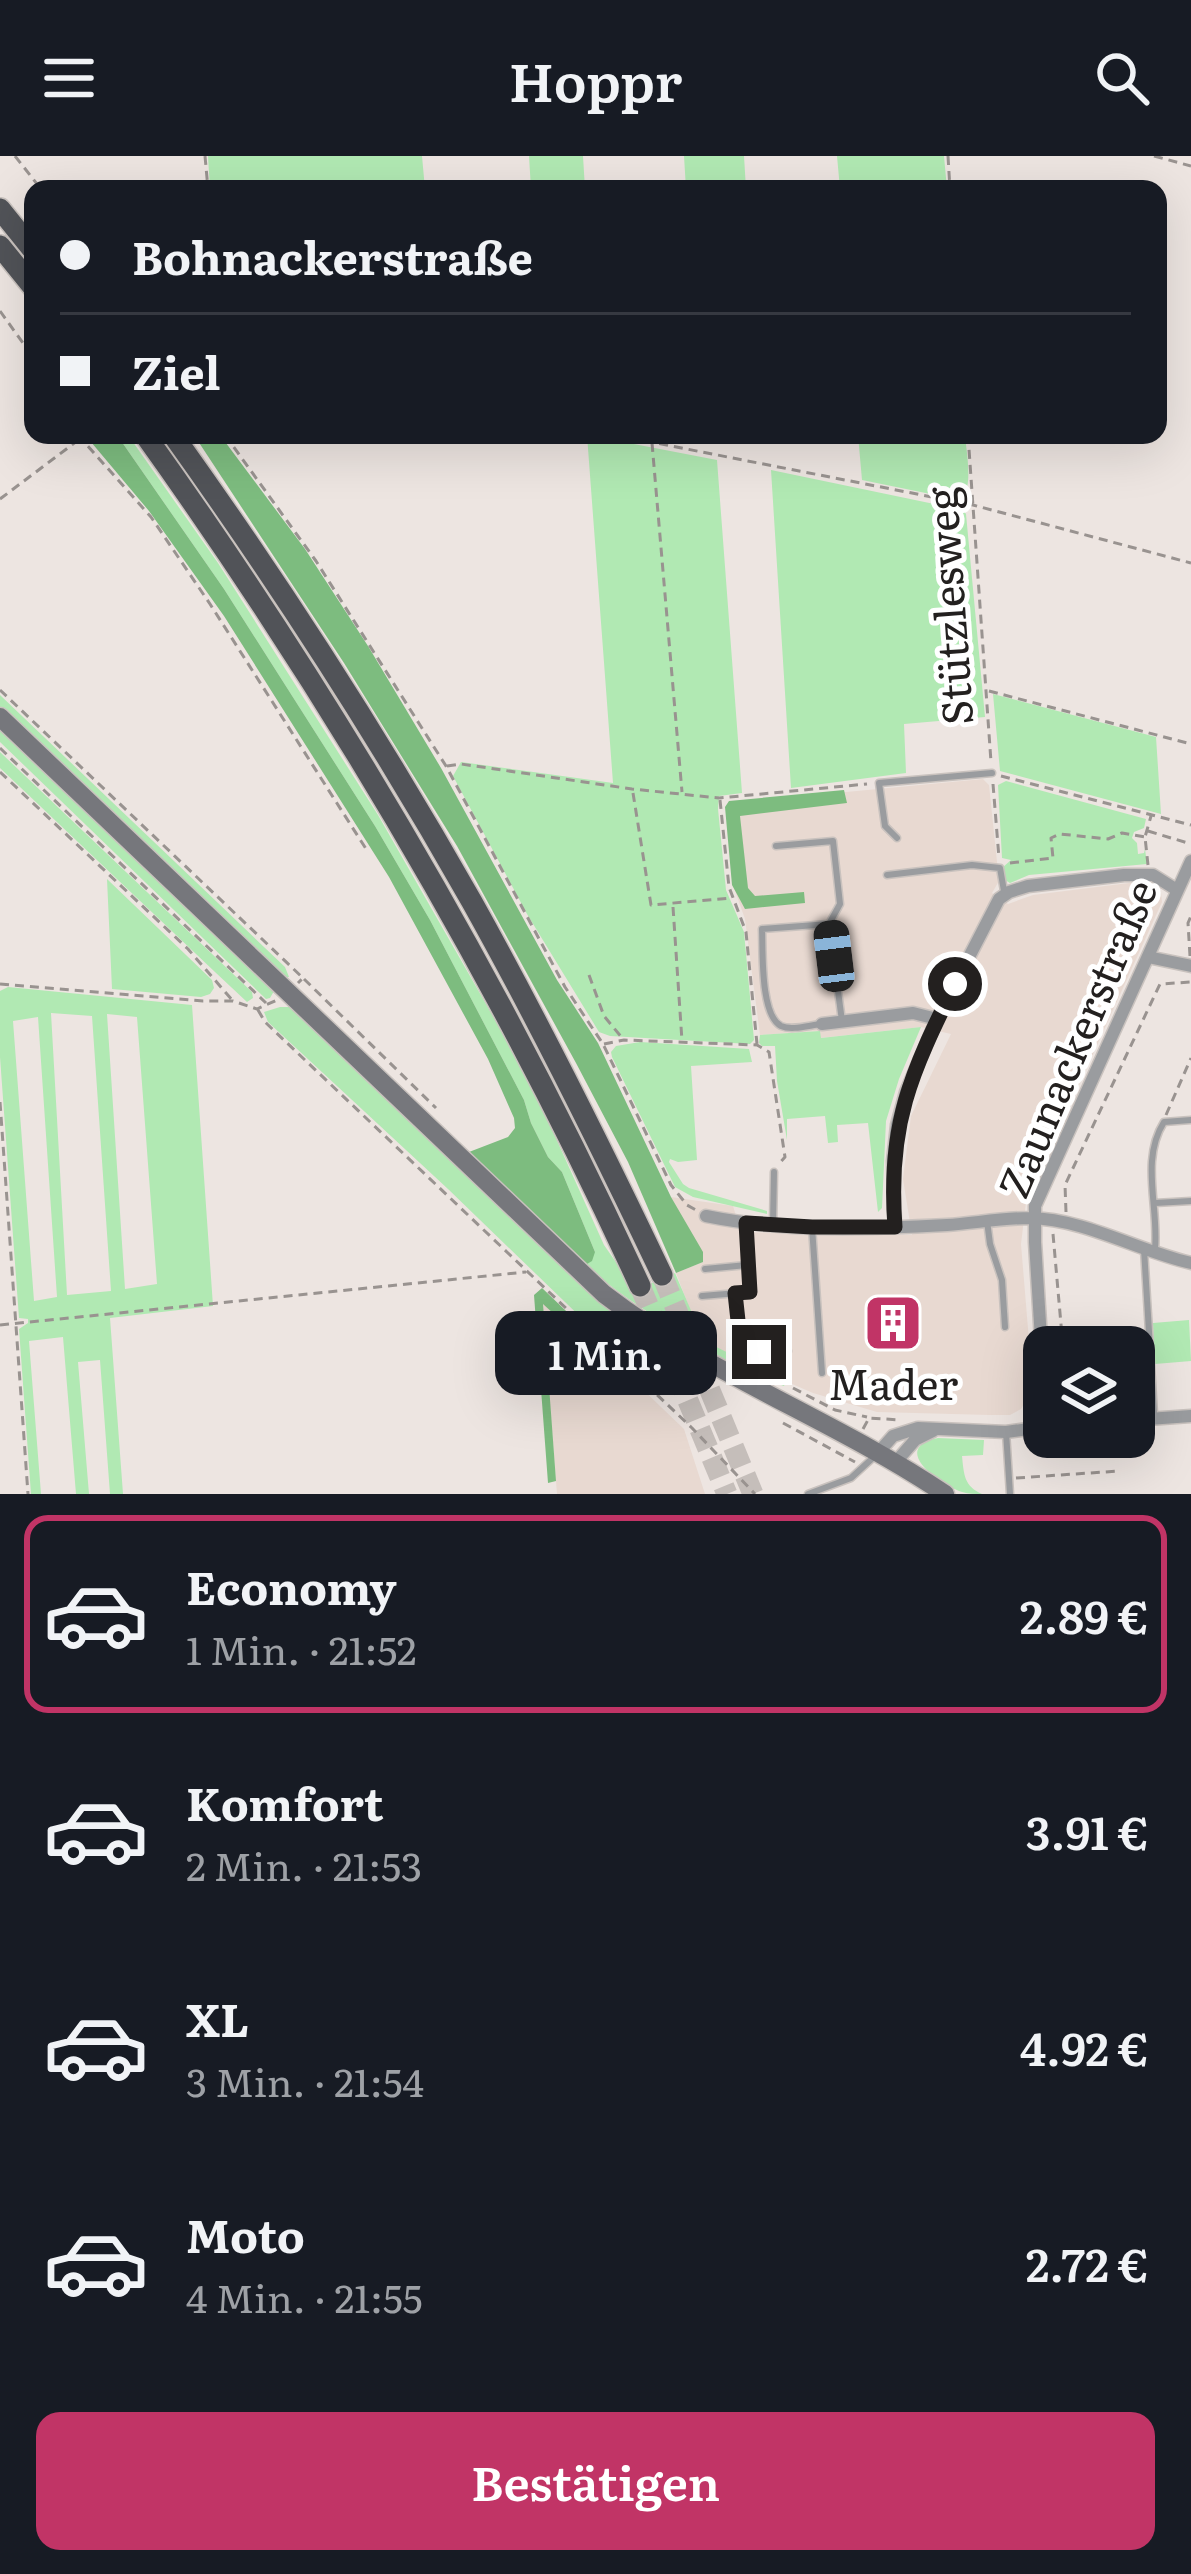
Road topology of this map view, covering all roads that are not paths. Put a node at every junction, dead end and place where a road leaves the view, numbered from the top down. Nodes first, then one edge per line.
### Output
1 (0, 209) edge
2 (24, 239) edge
3 (0, 246) edge
4 (24, 276) edge
5 (151, 444) edge
6 (179, 444) edge
7 (0, 717) edge
8 (992, 773) road end
9 (897, 838) dead end
10 (776, 847) dead end
11 (1191, 861) edge
12 (887, 874) dead end
13 (1177, 890) junction
14 (1004, 895) junction
15 (830, 924) junction
16 (1148, 957) junction
17 (1191, 966) edge
18 (938, 1019) junction
19 (842, 1021) junction
20 (822, 1024) joint
21 (1191, 1120) edge
22 (774, 1172) road end
23 (1191, 1201) edge
24 (1155, 1203) junction
25 (706, 1216) road end
26 (1034, 1218) junction
27 (987, 1221) junction
28 (746, 1223) junction
29 (773, 1225) junction
30 (812, 1227) junction
31 (895, 1227) junction
32 (1149, 1251) junction
33 (1191, 1263) edge
34 (747, 1265) junction
35 (705, 1268) dead end
36 (662, 1275) tunnel mouth
37 (640, 1286) tunnel mouth
38 (735, 1293) junction
39 (702, 1296) dead end
40 (1040, 1326) edge
41 (1151, 1326) edge
42 (1005, 1327) dead end
43 (788, 1351) dead end
44 (822, 1372) dead end
45 (1191, 1416) edge
46 (1155, 1419) edge
47 (934, 1430) junction
48 (1023, 1430) edge
49 (1006, 1432) junction
50 (886, 1458) junction
51 (808, 1494) edge
52 (945, 1494) edge
53 (1010, 1494) edge

1 - 2 highway
3 - 4 highway
5 - 37 highway
6 - 36 highway
7 - 50 main road
8 - 9 lane
10 - 15 lane
11 - 13 street, Zaunackerstraße
12 - 14 lane
13 - 14 street
13 - 16 street, Zaunackerstraße
14 - 18 street
15 - 19 lane
15 - 20 lane
16 - 17 street
16 - 26 street, Zaunackerstraße
18 - 19 street
18 - 31 street
19 - 20 street
21 - 24 lane
22 - 29 lane
23 - 24 lane
24 - 32 lane
25 - 28 street
26 - 27 street
26 - 32 street
26 - 40 street, Zaunackerstraße
27 - 31 street
27 - 42 lane
28 - 29 street
28 - 34 lane
29 - 30 street
30 - 31 street
30 - 44 lane
32 - 33 street
32 - 41 lane
34 - 35 lane
34 - 38 lane
38 - 39 lane
38 - 43 lane
45 - 46 street
47 - 49 street
47 - 50 street
47 - 50 street
48 - 49 street
49 - 53 lane
50 - 51 lane
50 - 52 main road

